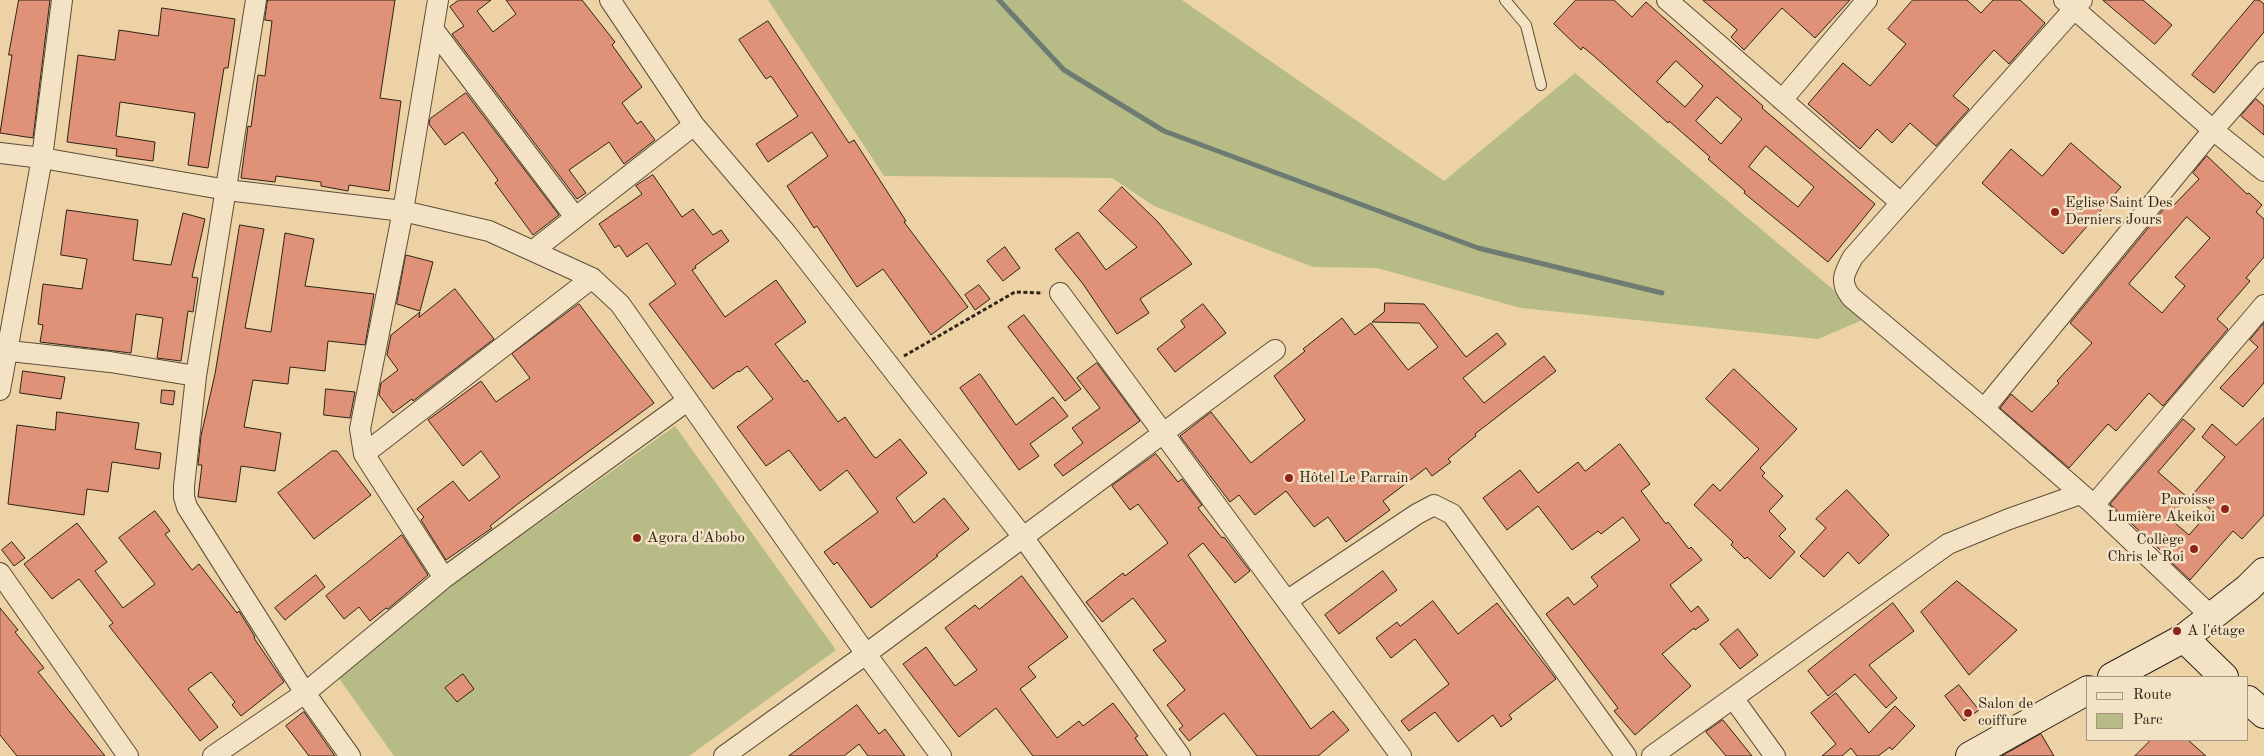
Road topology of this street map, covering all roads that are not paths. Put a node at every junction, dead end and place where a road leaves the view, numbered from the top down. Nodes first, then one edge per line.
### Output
1 (62, 0) edge
2 (256, 0) edge
3 (438, 0) edge
4 (610, 0) edge
5 (1505, 0) edge
6 (1668, 0) edge
7 (1867, 0) edge
8 (2073, 3) edge
9 (433, 29) junction
10 (2264, 72) edge
11 (1541, 85) dead end
12 (1782, 100) junction
13 (694, 125) junction
14 (2213, 130) junction
15 (0, 153) edge
16 (42, 158) junction
17 (2264, 171) edge
18 (227, 190) junction
19 (1901, 203) junction
20 (403, 211) junction
21 (574, 217) junction
22 (534, 250) junction
23 (592, 278) junction
24 (1060, 293) road end
25 (2264, 305) edge
26 (4, 350) edge
27 (1275, 350) dead end
28 (196, 376) junction
29 (0, 390) edge
30 (687, 401) junction
31 (1984, 409) junction
32 (1162, 433) junction
33 (364, 454) junction
34 (2087, 499) junction
35 (1023, 537) junction
36 (2264, 572) edge
37 (0, 574) edge
38 (444, 578) junction
39 (1288, 600) junction
40 (2212, 617) junction
41 (2184, 638) junction
42 (866, 654) junction
43 (2114, 676) edge
44 (2223, 676) edge
45 (2086, 691) edge
46 (305, 694) junction
47 (1733, 698) junction
48 (2249, 701) edge
49 (2264, 714) edge
50 (1397, 755) edge
51 (128, 756) edge
52 (213, 756) edge
53 (350, 756) edge
54 (724, 756) edge
55 (941, 756) edge
56 (1180, 756) edge
57 (1626, 756) edge
58 (1652, 756) edge
59 (1775, 756) edge
60 (1970, 756) edge

1 - 16 street
2 - 18 street
3 - 9 street
4 - 13 street
5 - 11 lane
6 - 12 street
7 - 12 street
8 - 14 street
8 - 19 street
9 - 20 street
9 - 21 street
10 - 14 street
12 - 19 street
13 - 21 street
13 - 35 street
14 - 17 street
14 - 31 street
15 - 16 street
16 - 18 street
16 - 26 street
18 - 20 street
18 - 28 street
19 - 31 street
20 - 22 street
20 - 33 street
21 - 22 street
22 - 23 street
23 - 30 street
23 - 33 street
24 - 32 street
25 - 34 street
26 - 28 street
26 - 29 street
27 - 32 street
28 - 46 street
30 - 38 street
30 - 42 street
31 - 34 street
32 - 35 street
32 - 39 street
33 - 38 street
34 - 40 street
34 - 47 street
35 - 42 street
35 - 56 street
36 - 40 street
37 - 51 street
38 - 46 street
39 - 50 street
39 - 57 street
40 - 41 street
41 - 43 street
41 - 44 street
42 - 54 street
42 - 55 street
45 - 60 street
46 - 52 street
46 - 53 street
47 - 58 street
47 - 59 street
48 - 49 street

